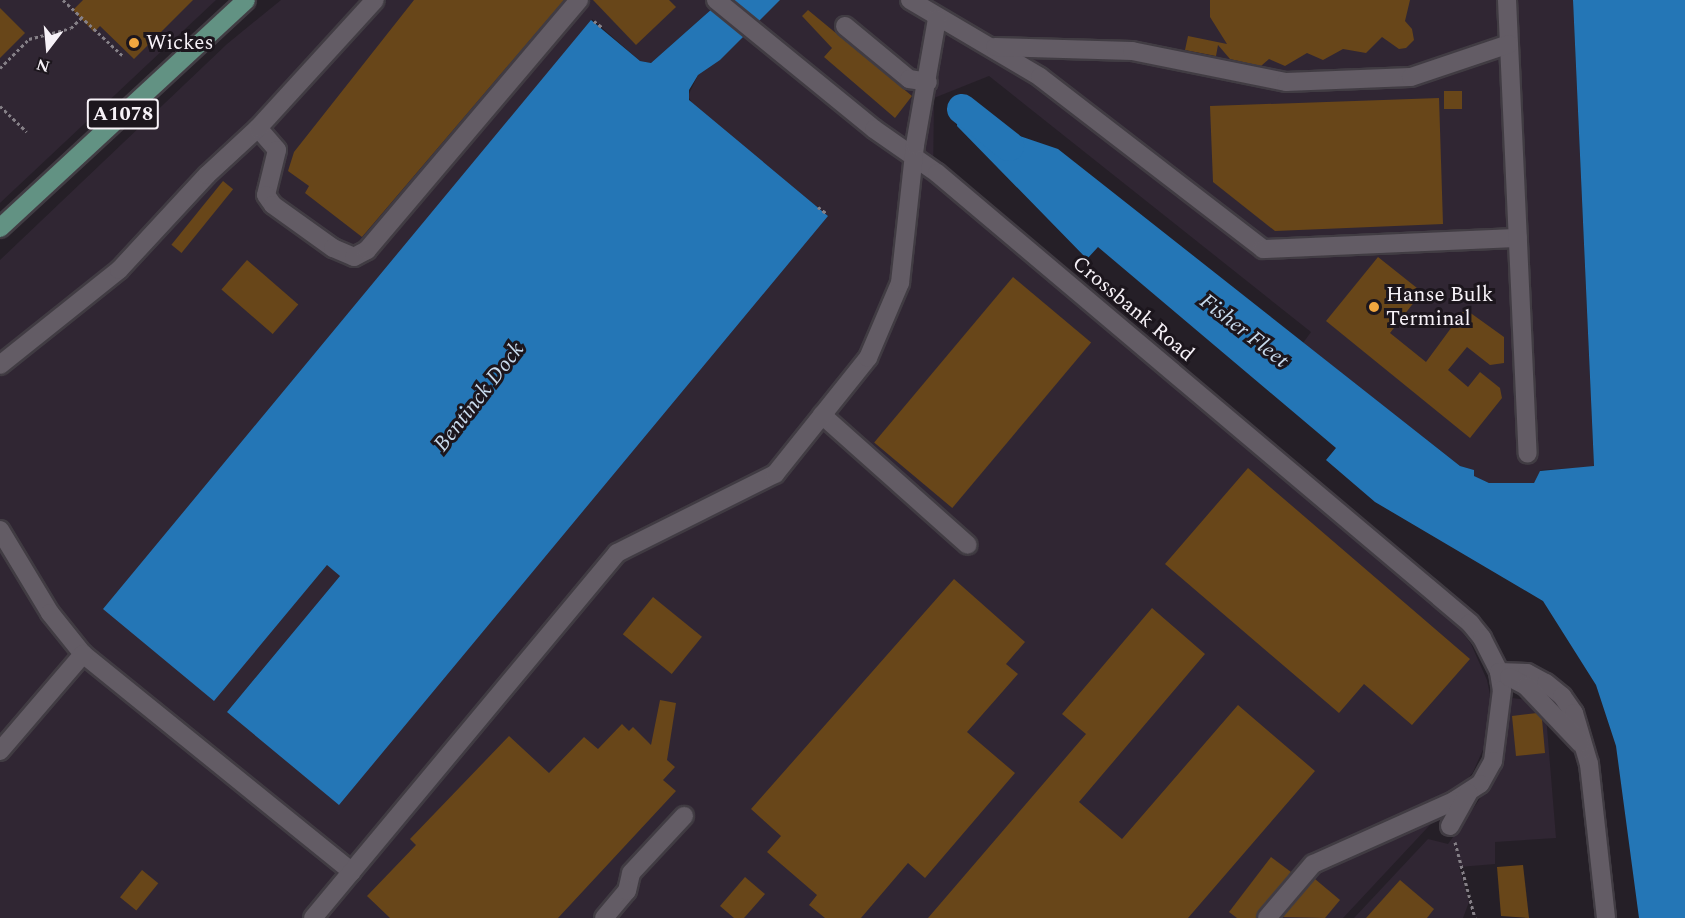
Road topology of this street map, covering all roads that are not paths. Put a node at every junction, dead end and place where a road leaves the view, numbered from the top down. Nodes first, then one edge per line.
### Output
1 (246, 0) edge
2 (375, 0) edge
3 (579, 0) edge
4 (716, 0) edge
5 (910, 0) edge
6 (1507, 0) edge
7 (937, 19) junction
8 (845, 26) dead end
9 (1509, 44) junction
10 (992, 46) junction
11 (928, 82) junction
12 (258, 128) junction
13 (913, 157) junction
14 (0, 228) edge
15 (1518, 238) junction
16 (0, 365) edge
17 (822, 415) junction
18 (1528, 454) dead end
19 (0, 530) edge
20 (968, 545) dead end
21 (83, 654) junction
22 (1499, 672) junction
23 (0, 751) edge
24 (1468, 793) junction
25 (684, 816) dead end
26 (1450, 826) road end
27 (352, 872) junction
28 (313, 918) edge
29 (604, 918) edge
30 (1267, 918) edge
31 (1606, 918) edge

1 - 14 main road, A1078
2 - 12 street
3 - 12 street
4 - 13 street, Crossbank Road
5 - 7 street
6 - 9 street
7 - 10 street
7 - 11 street
8 - 11 street
9 - 10 street
9 - 15 street
10 - 15 street
11 - 13 street
12 - 16 street
13 - 17 street
13 - 22 street, Crossbank Road
15 - 18 street
17 - 20 street
17 - 27 street
19 - 21 street
21 - 23 street
21 - 27 street
22 - 24 street, Crossbank Road
22 - 31 street
24 - 26 street
24 - 30 street
25 - 29 street
27 - 28 street

